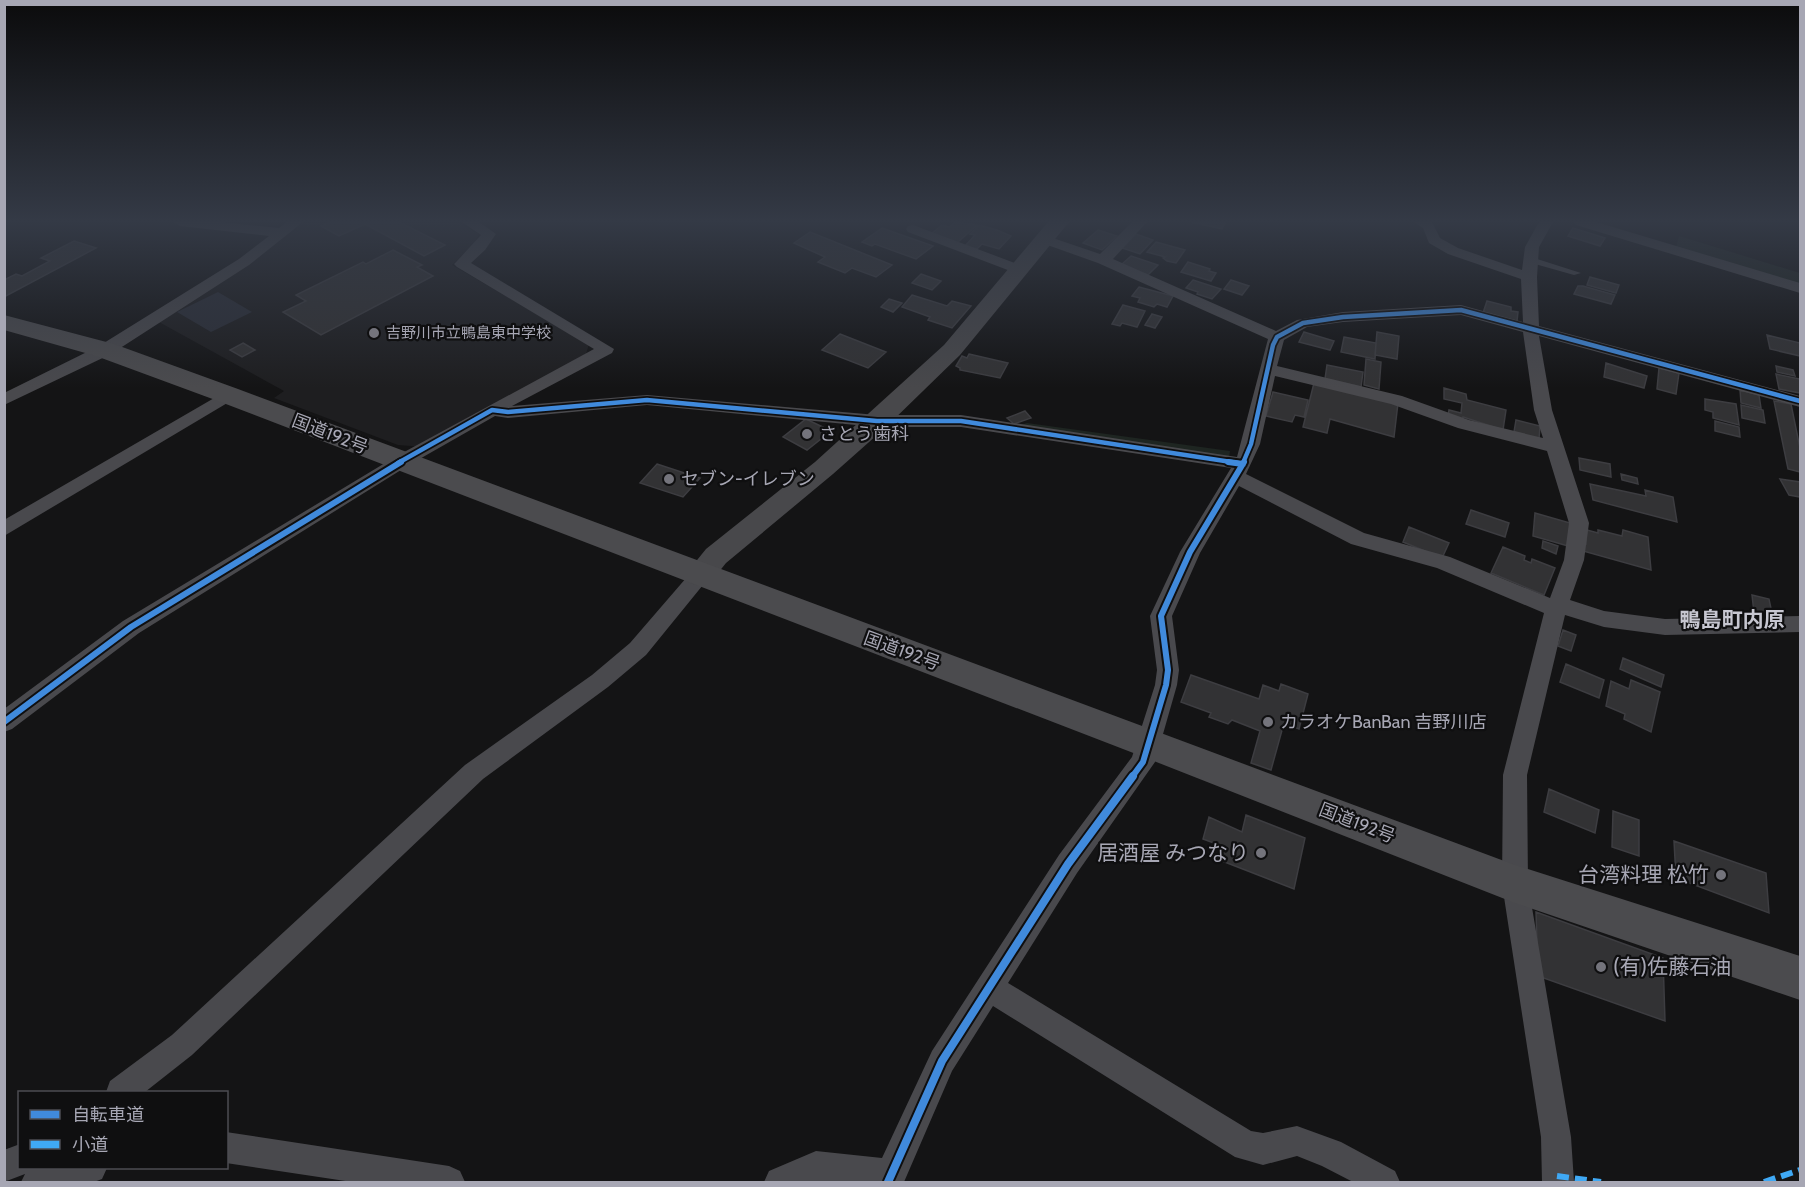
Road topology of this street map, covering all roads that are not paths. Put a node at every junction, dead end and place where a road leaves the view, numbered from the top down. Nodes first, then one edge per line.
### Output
1 (220, 277) edge
2 (485, 277) edge
3 (1011, 277) edge
4 (1142, 277) edge
5 (1529, 277) edge
6 (1764, 277) edge
7 (1800, 288) edge
8 (4, 322) edge
9 (1530, 327) junction
10 (1277, 337) junction
11 (105, 350) junction
12 (1268, 369) junction
13 (228, 395) junction
14 (4, 400) edge
15 (1800, 401) edge
16 (492, 410) junction
17 (877, 421) junction
18 (1555, 447) junction
19 (402, 461) junction
20 (1239, 470) junction
21 (4, 529) edge
22 (700, 575) junction
23 (1557, 607) junction
24 (1800, 624) edge
25 (4, 722) edge
26 (1149, 743) junction
27 (1515, 884) junction
28 (1800, 978) edge
29 (988, 987) junction
30 (121, 1091) edge
31 (228, 1147) edge
32 (18, 1161) edge
33 (4, 1168) edge
34 (84, 1169) edge
35 (890, 1179) edge
36 (37, 1182) edge
37 (449, 1182) edge
38 (780, 1182) edge
39 (1384, 1182) edge
40 (1558, 1182) edge

1 - 11 street
2 - 16 street
3 - 17 street
4 - 10 street
5 - 9 street
6 - 7 street
8 - 11 highway, 国道192号
9 - 10 street
9 - 15 street
9 - 18 street
10 - 12 street
11 - 13 highway, 国道192号
11 - 14 street
12 - 18 street
12 - 20 street
13 - 19 highway, 国道192号
13 - 21 street
16 - 17 street
16 - 19 street
17 - 20 street
17 - 22 street
18 - 23 street
19 - 22 highway, 国道192号
19 - 25 street
20 - 23 street
20 - 26 street
22 - 26 highway, 国道192号
22 - 30 street
23 - 24 street
23 - 27 street
26 - 27 highway, 国道192号
26 - 29 street
27 - 28 highway, 国道192号
27 - 40 street
29 - 35 street
29 - 39 street
31 - 37 street
32 - 33 street
34 - 36 street
35 - 38 street

